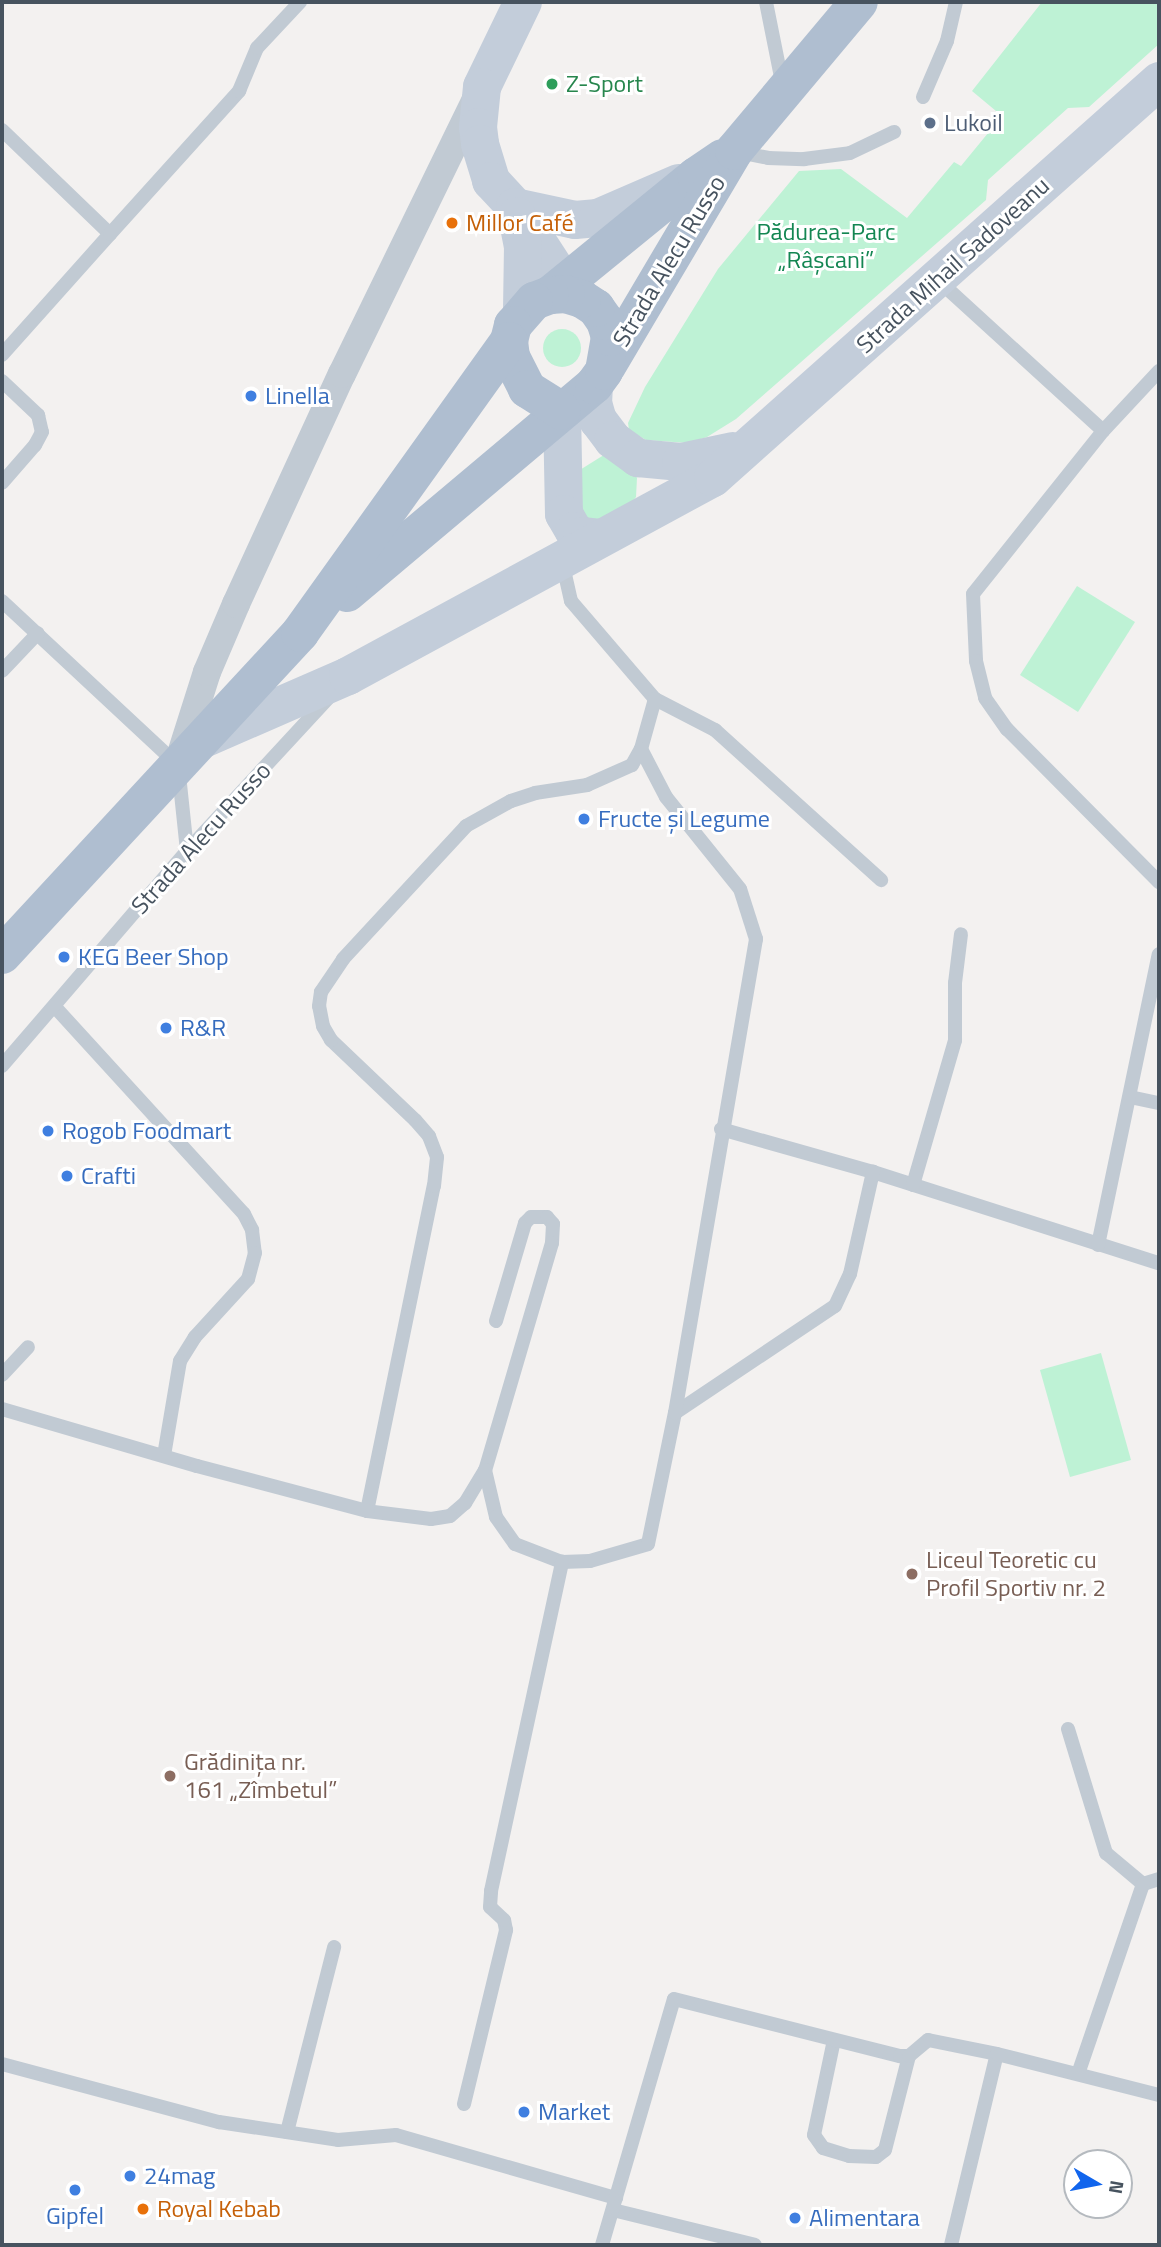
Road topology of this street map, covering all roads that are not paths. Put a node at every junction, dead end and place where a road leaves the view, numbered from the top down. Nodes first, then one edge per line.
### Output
1 (300, 2) edge
2 (766, 2) edge
3 (859, 2) edge
4 (956, 2) edge
5 (516, 6) edge
6 (1159, 81) edge
7 (482, 88) junction
8 (784, 92) junction
9 (923, 97) dead end
10 (2, 130) edge
11 (894, 132) dead end
12 (734, 151) junction
13 (696, 176) junction
14 (515, 207) junction
15 (110, 234) junction
16 (937, 279) junction
17 (546, 306) junction
18 (2, 355) edge
19 (1159, 371) edge
20 (599, 378) junction
21 (2, 382) edge
22 (562, 411) junction
23 (1103, 431) junction
24 (746, 447) junction
25 (638, 458) junction
26 (2, 483) edge
27 (564, 514) junction
28 (615, 529) junction
29 (562, 560) junction
30 (2, 601) edge
31 (38, 632) junction
32 (300, 633) junction
33 (2, 671) edge
34 (348, 676) junction
35 (655, 699) junction
36 (641, 749) junction
37 (189, 753) junction
38 (187, 851) junction
39 (881, 880) dead end
40 (1159, 882) edge
41 (961, 934) dead end
42 (2, 954) edge
43 (1159, 954) edge
44 (55, 1007) junction
45 (2, 1066) edge
46 (1130, 1097) junction
47 (1159, 1103) edge
48 (721, 1129) junction
49 (873, 1172) junction
50 (913, 1185) junction
51 (1098, 1245) junction
52 (1159, 1263) edge
53 (496, 1321) dead end
54 (28, 1347) dead end
55 (2, 1375) edge
56 (2, 1409) edge
57 (675, 1413) junction
58 (163, 1456) junction
59 (485, 1469) junction
60 (366, 1511) junction
61 (562, 1562) junction
62 (1068, 1729) dead end
63 (1159, 1879) edge
64 (1143, 1884) junction
65 (334, 1947) dead end
66 (834, 2040) junction
67 (997, 2054) junction
68 (909, 2056) junction
69 (2, 2063) edge
70 (1078, 2074) junction
71 (1159, 2095) edge
72 (464, 2104) dead end
73 (287, 2132) junction
74 (615, 2204) junction
75 (602, 2245) edge
76 (755, 2245) edge
77 (951, 2245) edge

1 - 15 lane
2 - 8 lane
3 - 8 main road, Strada Alecu Russo
4 - 9 lane
5 - 7 main road
6 - 16 main road, Strada Mihail Sadoveanu
7 - 14 main road
7 - 37 street
8 - 12 main road, Strada Alecu Russo
10 - 15 lane
11 - 12 lane
12 - 13 main road, Strada Alecu Russo
12 - 20 main road, Strada Alecu Russo
13 - 14 main road
13 - 17 main road, Strada Alecu Russo
14 - 17 main road
14 - 17 main road
15 - 18 lane
16 - 23 lane
16 - 24 main road, Strada Mihail Sadoveanu
17 - 20 main road
17 - 22 main road
17 - 32 main road, Strada Alecu Russo
19 - 23 lane
20 - 22 main road
20 - 25 main road
21 - 26 lane
22 - 27 main road
22 - 32 main road, Strada Alecu Russo
23 - 40 lane
24 - 25 main road, Strada Mihail Sadoveanu
24 - 28 main road, Strada Mihail Sadoveanu
25 - 28 main road
27 - 28 main road
27 - 29 main road
28 - 29 main road, Strada Mihail Sadoveanu
29 - 34 main road, Strada Mihail Sadoveanu
29 - 35 lane
30 - 31 lane
31 - 33 lane
31 - 37 lane
32 - 37 main road, Strada Alecu Russo
34 - 37 main road, Strada Mihail Sadoveanu
34 - 38 lane, Strada Alecu Russo
35 - 36 lane
35 - 39 lane
36 - 48 lane
36 - 60 lane
37 - 38 lane
37 - 42 main road, Strada Alecu Russo
38 - 44 lane, Strada Alecu Russo
41 - 50 lane
43 - 46 lane
44 - 45 lane, Strada Alecu Russo
44 - 58 lane
46 - 47 lane
46 - 51 lane
48 - 49 lane
48 - 57 lane
49 - 50 lane
49 - 57 lane
50 - 51 lane
51 - 52 lane
53 - 59 lane
54 - 55 lane
56 - 58 lane
57 - 61 lane
58 - 60 lane
59 - 60 lane
59 - 61 lane
61 - 72 lane
62 - 64 lane
63 - 64 lane
64 - 70 lane
65 - 73 lane
66 - 68 lane
66 - 68 lane
66 - 74 lane
67 - 68 lane
67 - 70 lane
67 - 77 lane
69 - 73 lane
70 - 71 lane
73 - 74 lane
74 - 75 lane
74 - 76 lane

